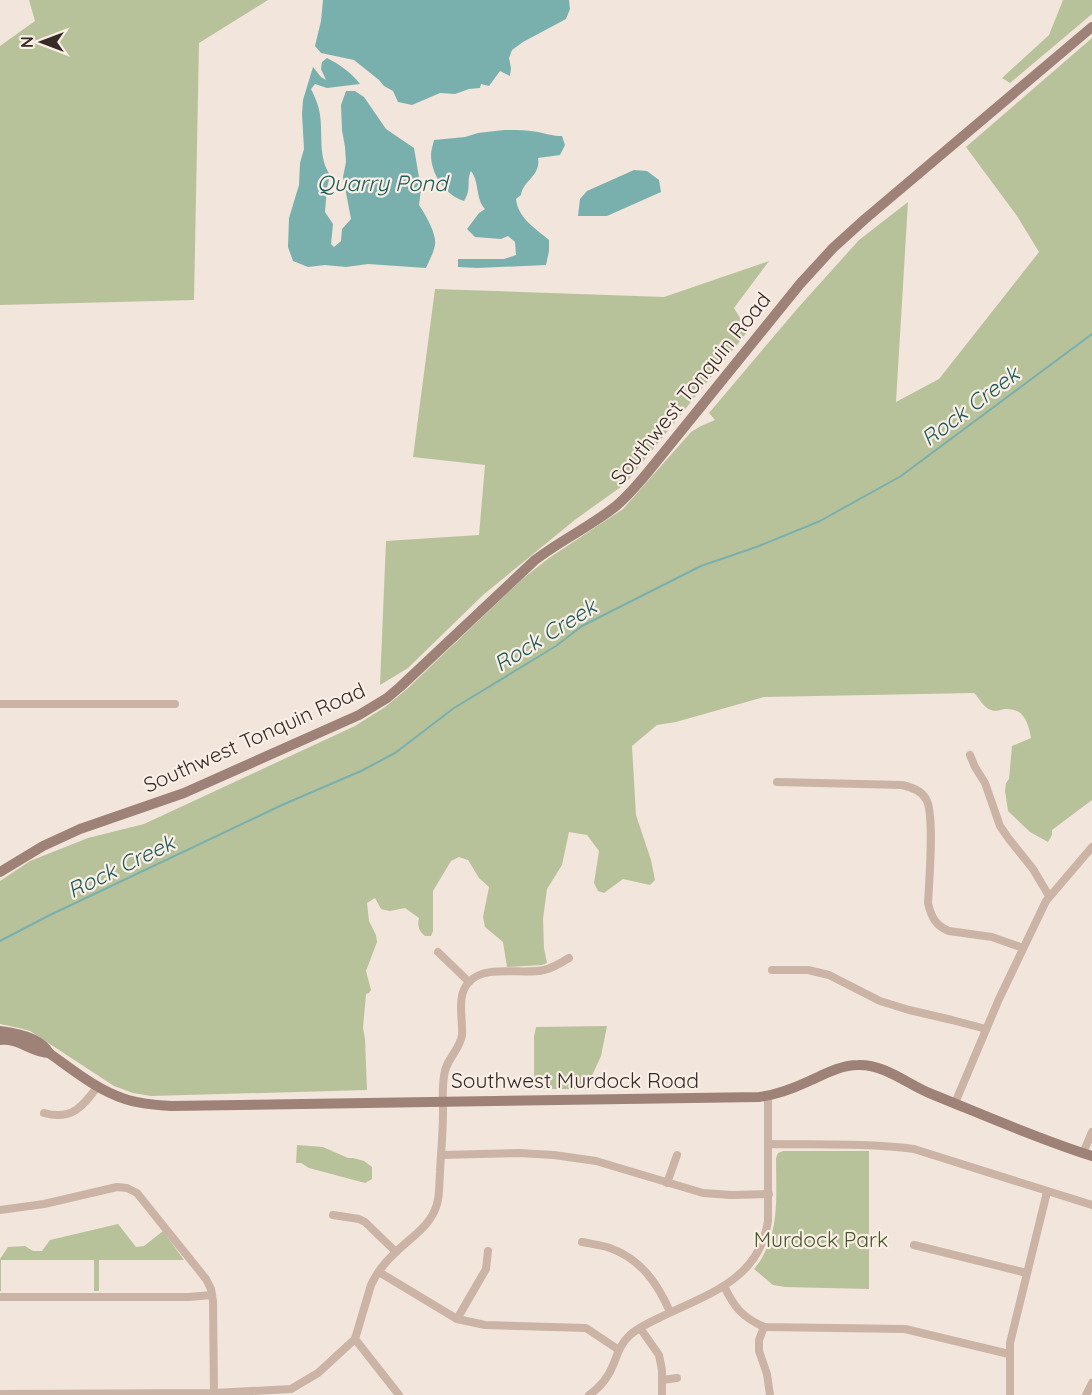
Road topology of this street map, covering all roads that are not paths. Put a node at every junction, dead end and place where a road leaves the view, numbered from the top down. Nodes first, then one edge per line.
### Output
1 (1092, 27) edge
2 (0, 704) edge
3 (175, 704) dead end
4 (970, 755) dead end
5 (777, 782) dead end
6 (1092, 847) edge
7 (0, 872) edge
8 (1049, 896) junction
9 (1023, 948) junction
10 (438, 952) dead end
11 (569, 958) dead end
12 (772, 970) dead end
13 (469, 982) junction
14 (986, 1029) junction
15 (0, 1031) edge
16 (0, 1041) edge
17 (49, 1053) junction
18 (98, 1086) junction
19 (768, 1096) junction
20 (443, 1101) junction
21 (955, 1103) junction
22 (45, 1113) dead end
23 (1092, 1132) edge
24 (768, 1144) junction
25 (1088, 1154) edge
26 (441, 1155) junction
27 (677, 1155) dead end
28 (667, 1184) junction
29 (1047, 1192) junction
30 (769, 1194) junction
31 (1092, 1205) edge
32 (0, 1210) edge
33 (333, 1215) dead end
34 (582, 1242) dead end
35 (914, 1245) dead end
36 (488, 1251) dead end
37 (396, 1252) junction
38 (379, 1272) junction
39 (1027, 1273) junction
40 (724, 1286) junction
41 (212, 1295) junction
42 (0, 1297) edge
43 (670, 1312) junction
44 (457, 1319) junction
45 (764, 1326) junction
46 (640, 1328) junction
47 (355, 1339) junction
48 (619, 1350) junction
49 (1009, 1354) junction
50 (677, 1378) dead end
51 (662, 1380) junction
52 (1092, 1383) edge
53 (0, 1394) edge
54 (214, 1394) edge
55 (399, 1395) edge
56 (589, 1395) edge
57 (662, 1395) edge
58 (770, 1395) edge
59 (1010, 1395) edge
60 (1086, 1395) edge

1 - 7 main road, Southwest Tonquin Road
2 - 3 street
4 - 8 street
5 - 9 street
6 - 8 street
8 - 9 street
9 - 14 street
10 - 13 street
11 - 13 street
12 - 14 street
13 - 20 street
14 - 21 street
15 - 17 main road, Southwest Murdock Road
16 - 17 main road, Southwest Murdock Road
17 - 18 main road, Southwest Murdock Road
18 - 20 main road, Southwest Murdock Road
18 - 22 street
19 - 20 main road, Southwest Murdock Road
19 - 21 main road, Southwest Murdock Road
19 - 24 street
20 - 26 street
21 - 25 main road, Southwest Murdock Road
23 - 25 street
24 - 29 street
24 - 30 street
26 - 28 street
26 - 37 street
27 - 28 street
28 - 30 street
29 - 31 street
29 - 39 street
30 - 40 street
32 - 41 street
33 - 37 street
34 - 43 street
35 - 39 street
36 - 44 street
37 - 38 street
38 - 44 street
38 - 47 street
39 - 49 street
40 - 43 street
40 - 45 street
41 - 42 street
41 - 54 street
43 - 46 street
44 - 48 street
45 - 49 street
45 - 58 street
46 - 48 street
46 - 51 street
47 - 54 street
47 - 55 street
48 - 56 street
49 - 59 street
50 - 51 street
51 - 57 street
52 - 60 street
53 - 54 street

